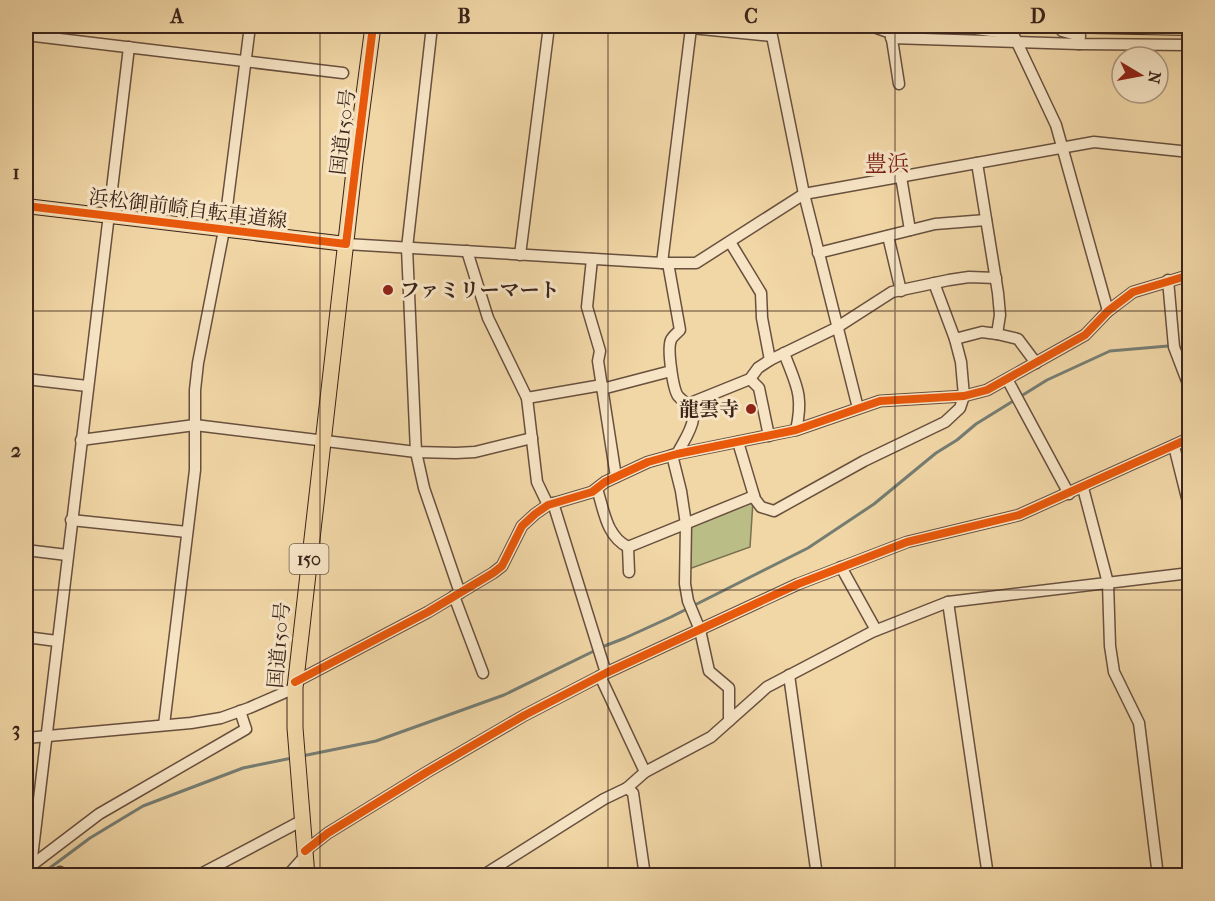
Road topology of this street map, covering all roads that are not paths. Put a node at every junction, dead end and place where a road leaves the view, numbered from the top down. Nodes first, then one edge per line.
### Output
1 (250, 26) edge
2 (373, 26) edge
3 (432, 26) edge
4 (549, 26) edge
5 (671, 26) edge
6 (872, 26) edge
7 (954, 26) edge
8 (1059, 26) edge
9 (1089, 26) edge
10 (691, 28) junction
11 (1175, 28) junction
12 (1190, 28) edge
13 (26, 35) edge
14 (1190, 36) edge
15 (891, 38) junction
16 (1016, 41) junction
17 (1079, 44) junction
18 (1190, 45) edge
19 (129, 47) junction
20 (245, 61) junction
21 (343, 74) dead end
22 (899, 84) dead end
23 (1063, 148) junction
24 (1190, 152) edge
25 (977, 163) junction
26 (901, 177) junction
27 (804, 194) junction
28 (26, 206) edge
29 (108, 216) junction
30 (986, 220) junction
31 (224, 230) junction
32 (910, 230) junction
33 (888, 236) junction
34 (730, 242) junction
35 (346, 244) junction
36 (407, 248) junction
37 (467, 251) junction
38 (818, 253) junction
39 (520, 255) junction
40 (592, 259) junction
41 (665, 263) junction
42 (1190, 275) edge
43 (996, 278) junction
44 (1168, 280) junction
45 (934, 283) junction
46 (901, 291) junction
47 (1108, 312) junction
48 (836, 328) junction
49 (997, 334) junction
50 (955, 339) junction
51 (784, 353) junction
52 (770, 360) junction
53 (1036, 363) junction
54 (671, 371) junction
55 (26, 379) edge
56 (750, 379) junction
57 (1007, 379) junction
58 (87, 386) junction
59 (602, 387) junction
60 (1190, 389) edge
61 (964, 396) junction
62 (527, 398) junction
63 (688, 404) junction
64 (858, 408) junction
65 (195, 425) junction
66 (796, 430) junction
67 (769, 436) junction
68 (532, 438) junction
69 (1190, 438) edge
70 (81, 440) junction
71 (323, 441) junction
72 (738, 442) junction
73 (1174, 446) junction
74 (416, 452) junction
75 (675, 454) junction
76 (616, 477) junction
77 (1083, 488) junction
78 (597, 489) junction
79 (1069, 494) junction
80 (754, 496) junction
81 (551, 504) junction
82 (1190, 510) edge
83 (71, 520) junction
84 (686, 524) junction
85 (187, 532) junction
86 (628, 547) junction
87 (26, 550) edge
88 (67, 555) junction
89 (841, 567) junction
90 (629, 572) dead end
91 (1190, 573) edge
92 (1108, 583) junction
93 (457, 595) junction
94 (948, 602) junction
95 (700, 630) junction
96 (876, 630) junction
97 (26, 637) edge
98 (57, 640) junction
99 (483, 673) dead end
100 (603, 675) junction
101 (789, 675) junction
102 (295, 685) junction
103 (240, 711) junction
104 (729, 721) junction
105 (164, 725) junction
106 (46, 736) junction
107 (26, 738) edge
108 (645, 772) junction
109 (627, 788) junction
110 (303, 820) junction
111 (305, 854) junction
112 (28, 868) edge
113 (197, 876) edge
114 (287, 876) edge
115 (307, 876) edge
116 (482, 876) edge
117 (645, 876) edge
118 (817, 876) edge
119 (988, 876) edge
120 (1158, 876) edge

1 - 20 street
2 - 35 highway, 国道150号 / 150
3 - 36 street
4 - 39 street
5 - 10 street
6 - 15 street
7 - 16 street
8 - 17 street
9 - 11 main road
10 - 27 street
10 - 41 street
11 - 12 main road
11 - 14 street
13 - 19 street
15 - 16 street
15 - 22 street
16 - 17 street
16 - 23 street
17 - 18 street
19 - 20 street
19 - 29 street
20 - 21 street
20 - 31 street
23 - 24 street
23 - 25 street
23 - 47 street
25 - 26 street
25 - 30 street
26 - 27 street
26 - 32 street
27 - 34 street
27 - 38 street
28 - 29 main road, 浜松御前崎自転車道線
29 - 31 main road, 浜松御前崎自転車道線
29 - 58 street
30 - 32 street
30 - 43 street
31 - 35 main road, 浜松御前崎自転車道線
31 - 65 street
32 - 33 street
33 - 38 street
33 - 46 street
34 - 41 street
34 - 52 street
35 - 36 street
35 - 71 highway, 国道150号 / 150
36 - 37 street
36 - 74 street
37 - 39 street
37 - 62 street
38 - 48 street
39 - 40 street
40 - 41 street
40 - 59 street
41 - 54 street
42 - 44 street
43 - 45 street
43 - 49 street
44 - 47 street
44 - 60 street
45 - 46 street
45 - 50 street
46 - 48 street
47 - 53 street
48 - 51 street
48 - 64 street
49 - 50 street
49 - 53 street
50 - 61 street
51 - 52 street
51 - 66 street
52 - 56 street
53 - 57 street
54 - 59 street
54 - 63 street
55 - 58 street
56 - 63 street
56 - 67 street
57 - 61 street
57 - 79 street
58 - 70 street
59 - 62 street
59 - 76 street
61 - 64 street
61 - 80 street
62 - 68 street
63 - 75 street
64 - 66 street
65 - 70 street
65 - 71 street
65 - 85 street
66 - 67 street
67 - 72 street
68 - 74 street
68 - 81 street
69 - 73 street
70 - 83 street
71 - 74 street
71 - 102 highway, 国道150号 / 150
72 - 75 street
72 - 80 street
73 - 77 street
73 - 82 street
74 - 93 street
75 - 76 street
75 - 84 street
76 - 78 street
77 - 79 street
77 - 92 street
78 - 81 street
78 - 86 street
79 - 89 street
80 - 84 street
81 - 93 street
81 - 100 street
83 - 85 street
83 - 88 street
84 - 86 street
84 - 95 street
85 - 105 street
86 - 90 street
87 - 88 street
88 - 98 street
89 - 95 street
89 - 96 street
91 - 92 street
92 - 94 street
92 - 120 street
93 - 99 street
93 - 102 street
94 - 96 street
94 - 119 street
95 - 100 street
95 - 104 street
96 - 101 street
97 - 98 street
98 - 106 street
100 - 108 street
100 - 111 street
101 - 104 street
101 - 118 street
102 - 103 street
102 - 110 highway, 国道150号 / 150
103 - 105 street
103 - 112 street
104 - 108 street
105 - 106 street
106 - 107 street
106 - 112 street
108 - 109 street
109 - 116 street
109 - 117 street
110 - 111 highway, 国道150号 / 150
110 - 113 street
111 - 114 street
111 - 115 highway, 国道150号 / 150

